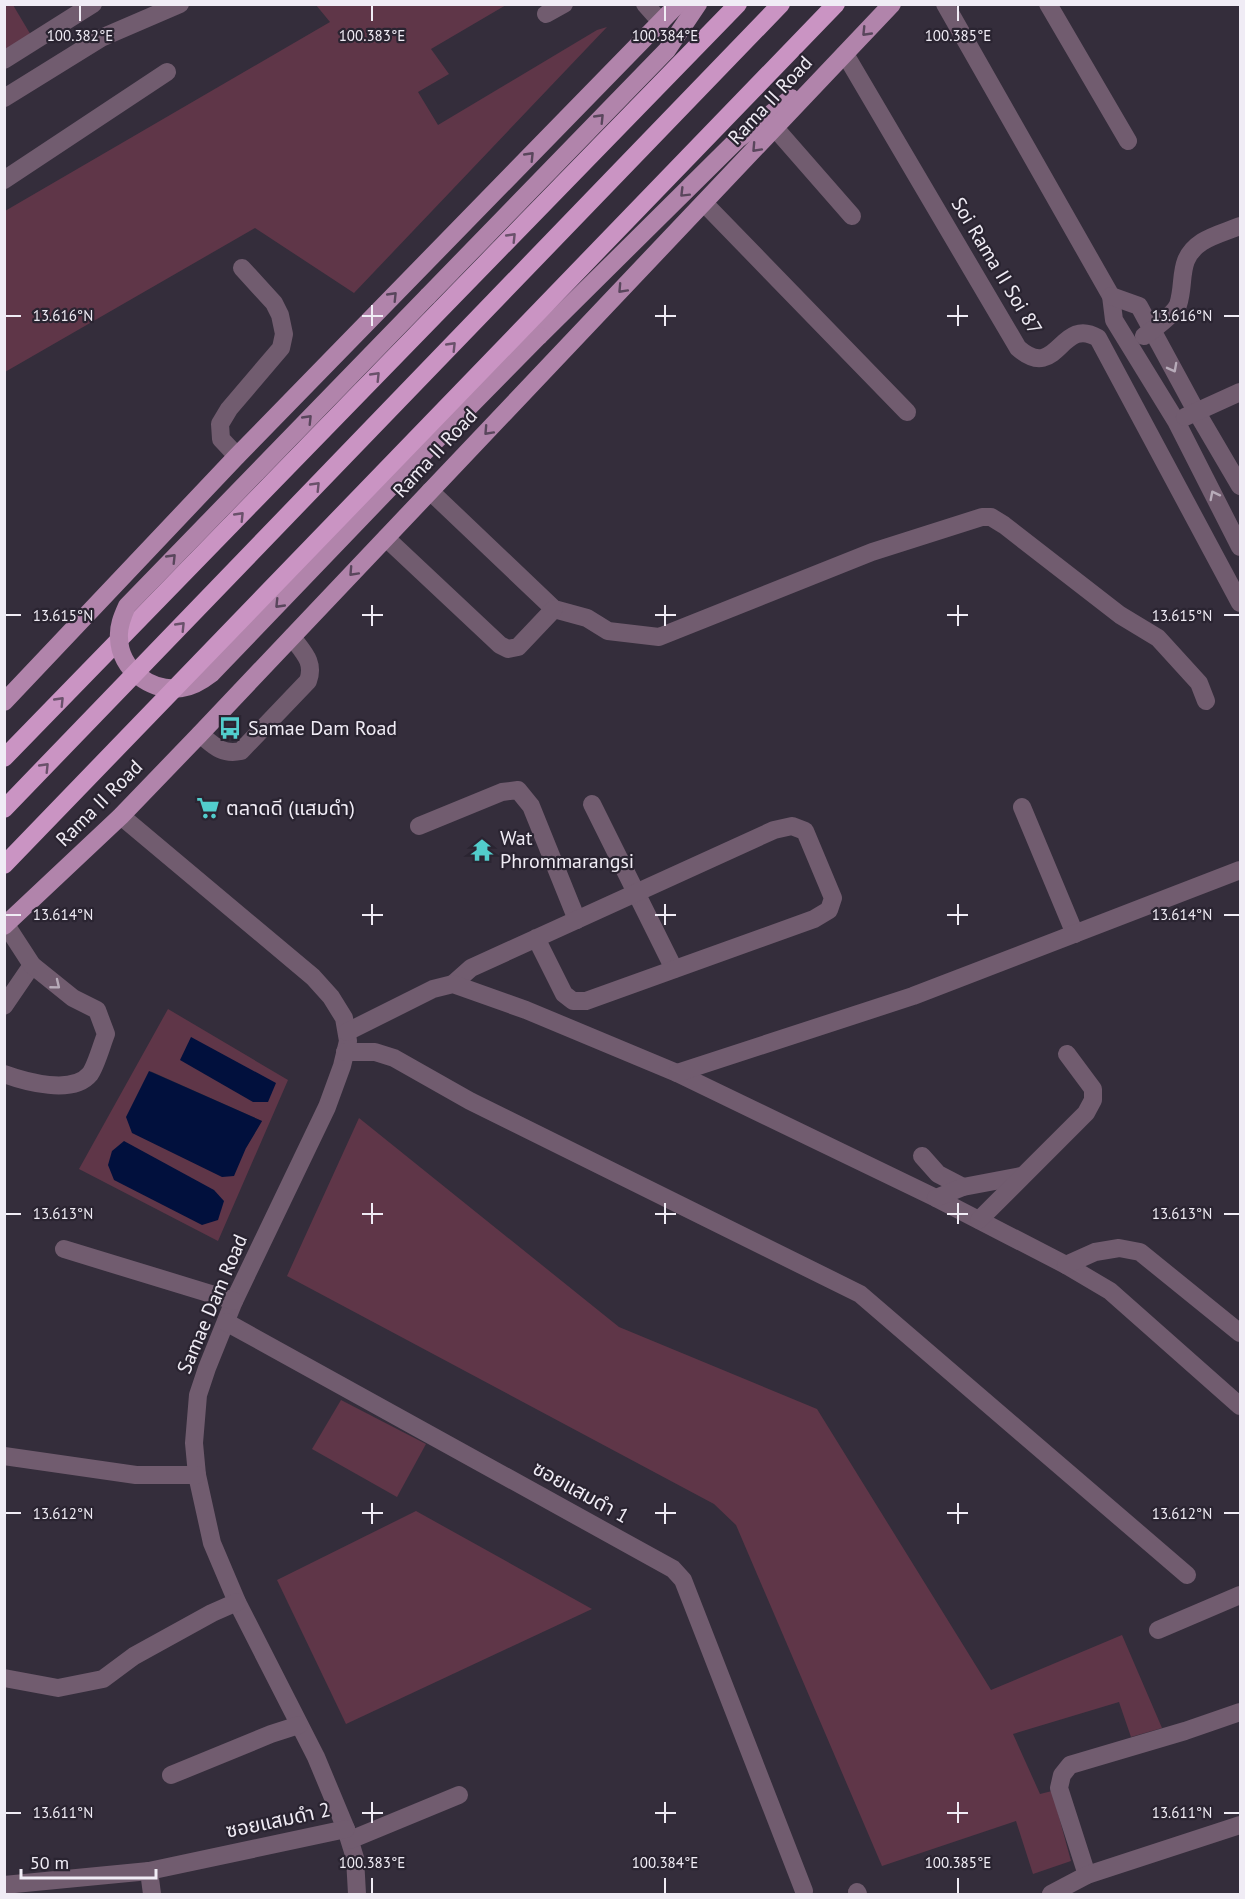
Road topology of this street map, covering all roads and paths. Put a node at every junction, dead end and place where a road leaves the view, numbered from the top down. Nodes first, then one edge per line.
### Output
1 (93, 4) edge
2 (180, 4) edge
3 (564, 4) edge
4 (645, 4) edge
5 (698, 4) edge
6 (738, 4) edge
7 (781, 4) edge
8 (826, 4) edge
9 (836, 4) edge
10 (892, 4) edge
11 (945, 4) edge
12 (1048, 4) edge
13 (677, 5) edge
14 (546, 14) dead end
15 (661, 22) junction
16 (842, 57) junction
17 (4, 60) edge
18 (167, 72) dead end
19 (4, 98) edge
20 (775, 128) junction
21 (1128, 141) dead end
22 (4, 180) edge
23 (704, 203) junction
24 (852, 216) dead end
25 (1240, 226) edge
26 (242, 268) dead end
27 (1111, 296) junction
28 (1153, 330) junction
29 (1130, 345) junction
30 (1240, 392) edge
31 (1196, 411) junction
32 (907, 412) dead end
33 (1176, 421) junction
34 (237, 456) junction
35 (1240, 486) edge
36 (430, 491) junction
37 (386, 538) junction
38 (1240, 547) edge
39 (1240, 603) edge
40 (554, 609) junction
41 (292, 636) junction
42 (7, 695) edge
43 (1206, 700) dead end
44 (200, 734) junction
45 (4, 758) edge
46 (592, 804) dead end
47 (1022, 807) dead end
48 (4, 809) edge
49 (120, 816) junction
50 (418, 826) dead end
51 (4, 855) edge
52 (4, 865) edge
53 (1240, 870) edge
54 (636, 893) junction
55 (577, 920) junction
56 (5, 926) edge
57 (1075, 934) junction
58 (536, 938) junction
59 (32, 965) junction
60 (674, 969) junction
61 (453, 984) junction
62 (4, 1006) edge
63 (346, 1032) junction
64 (345, 1052) junction
65 (1067, 1054) dead end
66 (676, 1073) junction
67 (4, 1074) edge
68 (922, 1156) dead end
69 (1021, 1176) junction
70 (963, 1187) junction
71 (936, 1198) junction
72 (979, 1220) junction
73 (64, 1249) dead end
74 (1066, 1264) junction
75 (234, 1301) junction
76 (226, 1322) junction
77 (1240, 1333) edge
78 (1240, 1406) edge
79 (4, 1456) edge
80 (197, 1475) junction
81 (1186, 1575) dead end
82 (1240, 1595) edge
83 (237, 1602) junction
84 (1158, 1630) dead end
85 (4, 1678) edge
86 (1240, 1712) edge
87 (299, 1725) junction
88 (171, 1775) dead end
89 (459, 1795) dead end
90 (1240, 1825) edge
91 (348, 1834) junction
92 (149, 1871) junction
93 (1087, 1875) junction
94 (4, 1886) edge
95 (804, 1891) dead end
96 (152, 1894) edge
97 (357, 1894) edge
98 (1051, 1894) edge

1 - 17 street
2 - 19 street
3 - 14 street
4 - 15 street
16 -> 5 main road, bridge
45 -> 6 highway
48 -> 7 highway, bridge
8 - 51 highway, Rama II Road
9 - 52 highway, bridge
10 -> 16 main road, Rama II Road
11 - 27 street
12 - 21 street
13 - 15 main road
34 -> 15 main road
16 - 20 main road, Rama II Road
16 - 39 street, Soi Rama II Soi 87
18 - 22 street
20 -> 23 main road, Rama II Road
20 - 24 street
23 - 32 street
23 -> 36 main road, Rama II Road
25 - 28 street
26 - 34 street
27 - 28 street
27 - 29 street
28 - 29 street
28 -> 31 street
29 - 33 street
30 - 31 street
31 - 33 street
31 - 35 street
38 -> 33 street
34 - 42 main road
36 - 37 main road, Rama II Road
36 - 40 street
37 - 40 street
37 -> 41 main road, Rama II Road
40 - 43 street
41 - 44 main road, Rama II Road
41 - 44 street
44 - 49 main road, Rama II Road
46 - 54 street
47 - 57 street
49 - 56 main road, Rama II Road
49 - 63 street, Samae Dam Road
50 - 55 street
53 - 57 street
54 - 55 street
54 - 60 street
54 - 60 street
55 - 58 street
56 - 59 street
57 - 66 street
58 - 60 street
58 - 61 street
59 - 62 street
59 -> 67 street
61 - 63 street
61 - 66 street
63 - 64 street, Samae Dam Road
64 - 75 street, Samae Dam Road
64 - 81 street
65 - 69 street
66 - 71 street
68 - 70 street
69 - 70 street
69 - 72 street
70 - 71 street
71 - 72 street
72 - 74 street
73 - 75 street
74 - 77 street
74 - 78 street
75 - 76 street, Samae Dam Road
76 - 80 street, Samae Dam Road
76 - 95 street, ซอยแสมดำ 1
79 - 80 street
80 - 83 street, Samae Dam Road
82 - 84 street
83 - 85 street
83 - 87 street, Samae Dam Road
86 - 93 street
87 - 88 street
87 - 91 street, Samae Dam Road
89 - 91 street, ซอยแสมดำ 2
90 - 93 street
91 - 92 street, ซอยแสมดำ 2
91 - 97 street, Samae Dam Road
92 - 94 street, ซอยแสมดำ 2
92 - 96 street
93 - 98 street

